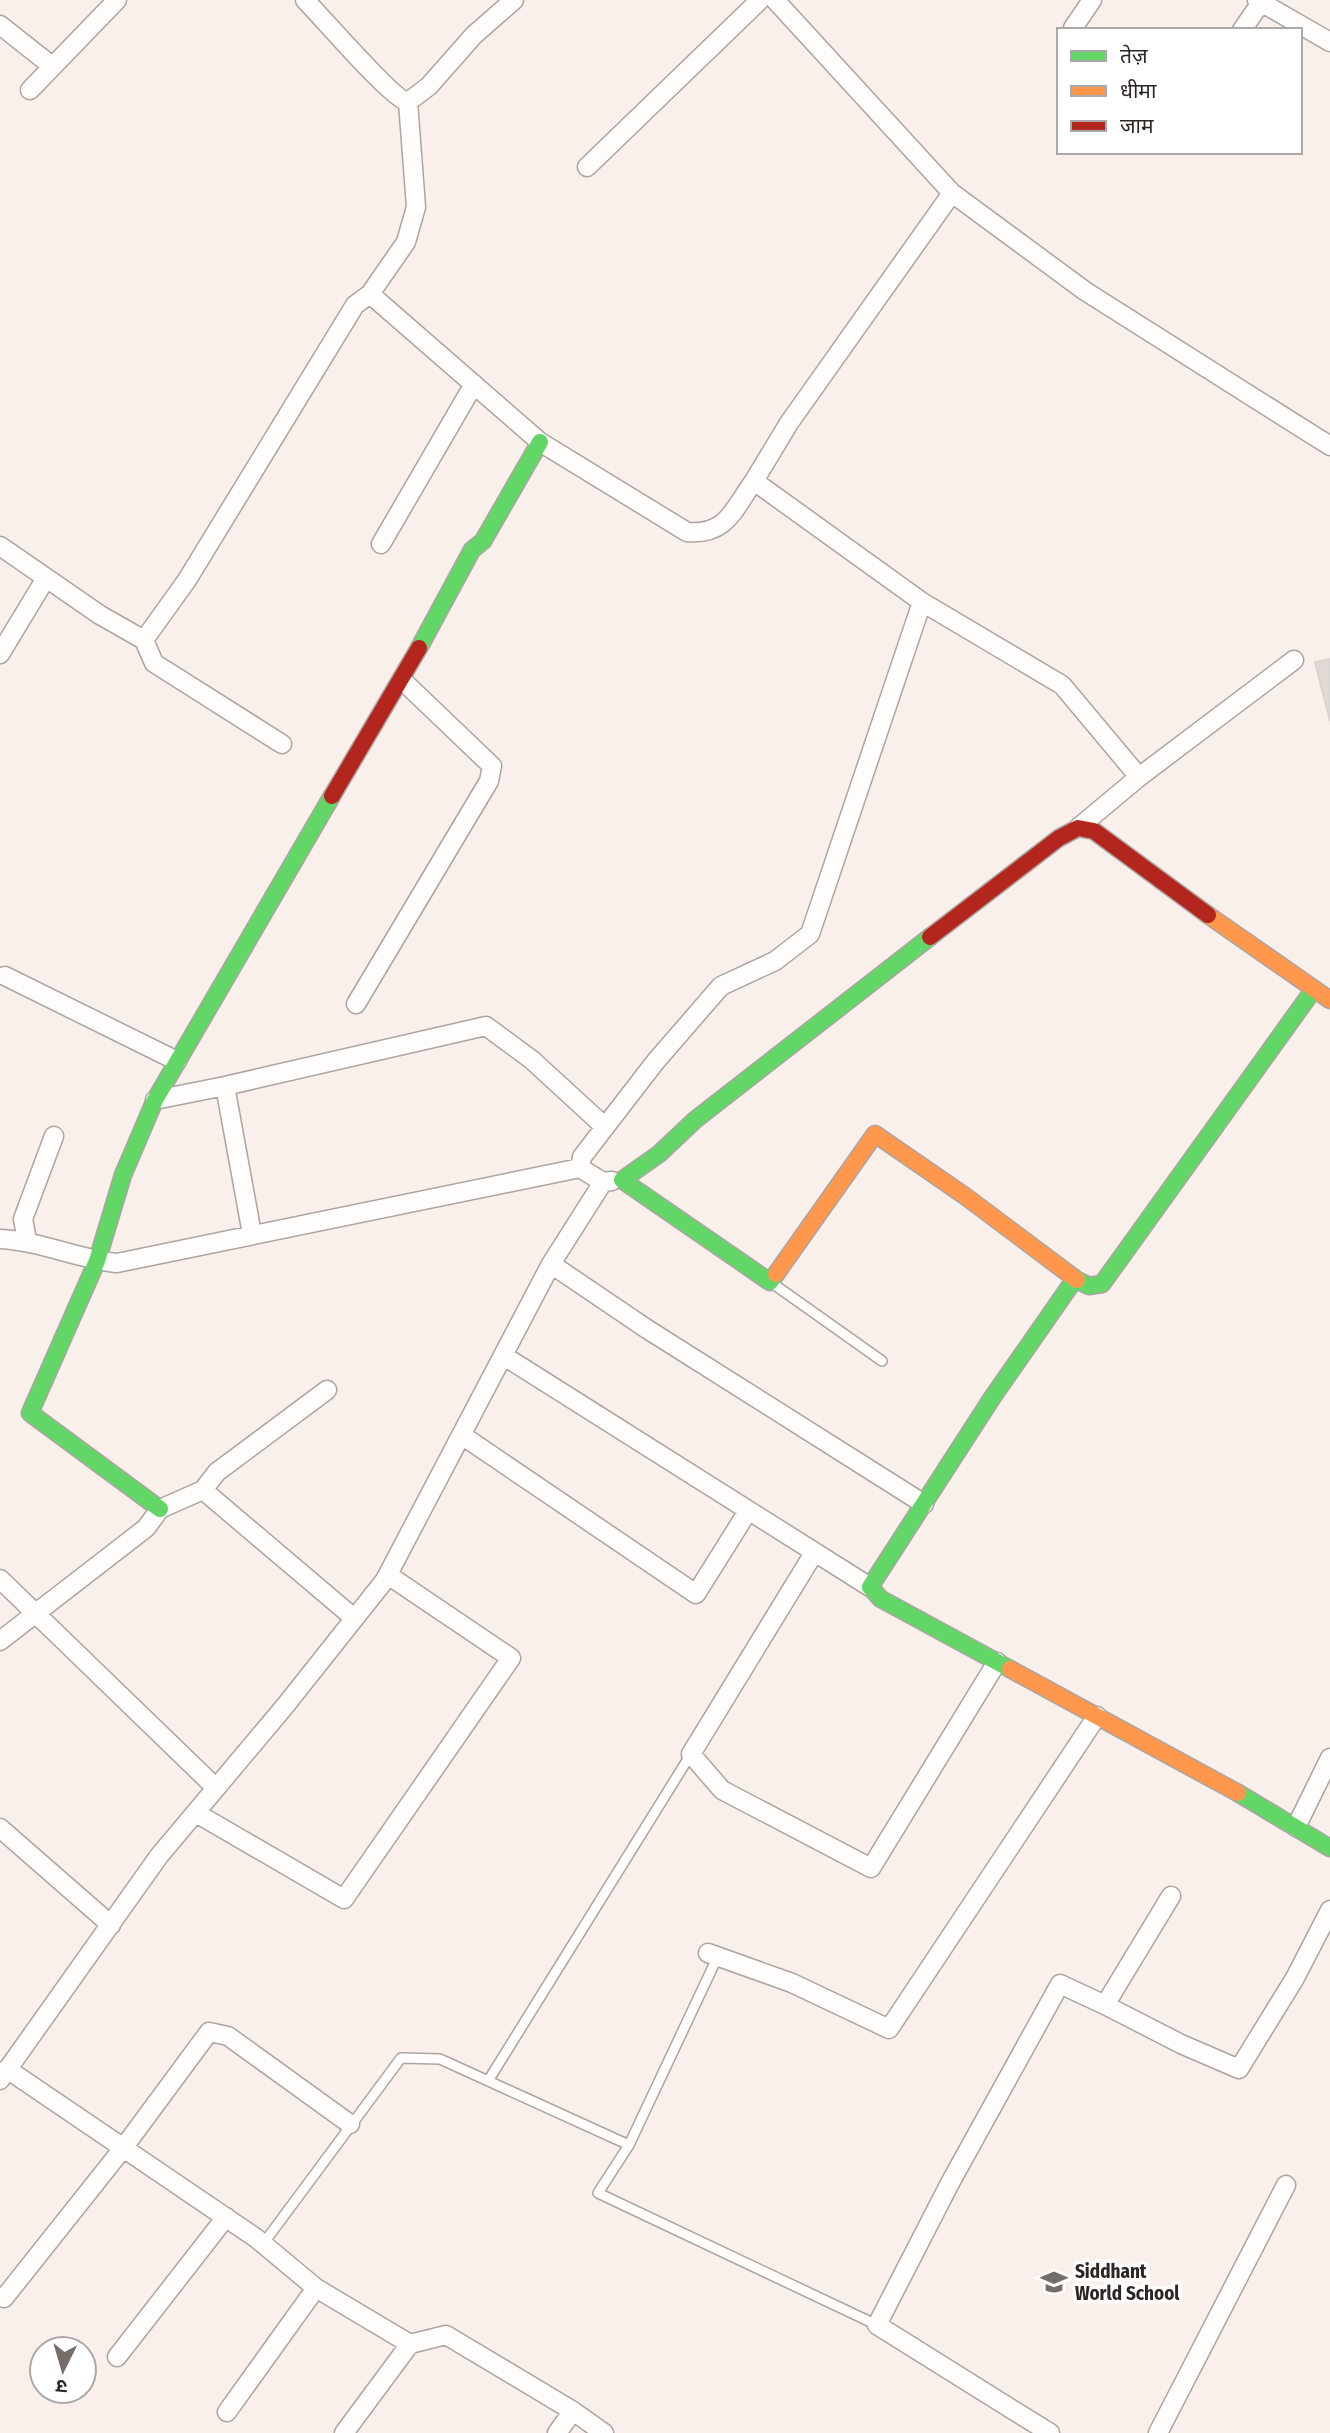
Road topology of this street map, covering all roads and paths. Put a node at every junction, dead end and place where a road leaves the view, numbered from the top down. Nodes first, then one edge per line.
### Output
1 (117, 0) edge
2 (305, 0) edge
3 (514, 0) edge
4 (760, 0) edge
5 (775, 0) edge
6 (1091, 0) edge
7 (1258, 2) edge
8 (0, 25) edge
9 (1073, 28) dead end
10 (1243, 28) edge
11 (1330, 42) edge
12 (52, 66) junction
13 (30, 90) dead end
14 (408, 102) junction
15 (587, 167) dead end
16 (952, 193) junction
17 (370, 295) junction
18 (474, 384) junction
19 (540, 442) junction
20 (1330, 446) edge
21 (754, 481) junction
22 (381, 544) dead end
23 (0, 546) edge
24 (46, 578) junction
25 (922, 602) junction
26 (144, 640) junction
27 (0, 654) edge
28 (1294, 660) dead end
29 (402, 680) junction
30 (282, 744) dead end
31 (1139, 777) junction
32 (1078, 828) junction
33 (5, 976) dead end
34 (1314, 989) junction
35 (1330, 1000) edge
36 (356, 1004) dead end
37 (177, 1061) junction
38 (225, 1086) junction
39 (155, 1100) junction
40 (605, 1126) junction
41 (54, 1136) dead end
42 (580, 1168) junction
43 (622, 1180) junction
44 (603, 1182) junction
45 (253, 1234) junction
46 (0, 1239) edge
47 (27, 1240) junction
48 (97, 1261) junction
49 (551, 1264) junction
50 (1076, 1280) junction
51 (771, 1282) junction
52 (504, 1356) junction
53 (882, 1361) dead end
54 (327, 1390) dead end
55 (463, 1436) junction
56 (203, 1490) junction
57 (924, 1504) junction
58 (160, 1509) junction
59 (748, 1511) junction
60 (814, 1553) junction
61 (388, 1575) junction
62 (0, 1578) edge
63 (870, 1587) junction
64 (36, 1613) junction
65 (354, 1618) junction
66 (0, 1641) edge
67 (998, 1662) junction
68 (1097, 1716) junction
69 (691, 1754) junction
70 (1330, 1758) edge
71 (216, 1788) junction
72 (196, 1813) junction
73 (1296, 1827) junction
74 (0, 1828) edge
75 (1330, 1848) edge
76 (1171, 1896) dead end
77 (1330, 1910) edge
78 (111, 1925) junction
79 (713, 1955) joint
80 (1105, 2005) junction
81 (4, 2074) edge
82 (488, 2081) junction
83 (349, 2124) junction
84 (629, 2145) junction
85 (124, 2147) junction
86 (1286, 2185) dead end
87 (226, 2217) junction
88 (263, 2244) junction
89 (316, 2288) junction
90 (4, 2298) dead end
91 (877, 2325) junction
92 (410, 2344) junction
93 (117, 2357) dead end
94 (573, 2411) junction
95 (227, 2412) dead end
96 (344, 2433) edge
97 (557, 2433) edge
98 (604, 2433) edge
99 (1050, 2433) edge
100 (1158, 2433) edge

1 - 12 street
2 - 14 street
3 - 14 street
4 - 15 street
5 - 16 street
6 - 9 street
7 - 10 street
7 - 11 street
8 - 12 street
12 - 13 street
14 - 17 street
16 - 20 street
16 - 21 street
17 - 18 street
17 - 26 street
18 - 19 street
18 - 22 street
19 - 21 street
19 - 29 street
21 - 25 street
23 - 24 street
24 - 26 street
24 - 27 street
25 - 31 street
25 - 40 street
26 - 30 street
28 - 31 street
29 - 36 street
29 - 37 street
31 - 32 street
32 - 34 street
32 - 43 street
33 - 37 street
34 - 35 street
34 - 50 street
37 - 39 street
38 - 39 street
38 - 40 street
38 - 45 street
39 - 48 street
40 - 42 street
41 - 47 street
42 - 44 street
42 - 45 street
43 - 44 street
43 - 51 street
44 - 49 street
45 - 48 street
46 - 47 street
47 - 48 street
48 - 58 street
49 - 52 street
49 - 57 street
50 - 51 street
50 - 57 street
51 - 53 lane
52 - 55 street
52 - 59 street
54 - 56 street
55 - 59 street
55 - 61 street
56 - 58 street
56 - 65 street
57 - 63 street
58 - 64 street
59 - 60 street
60 - 63 street
60 - 69 street
61 - 65 street
61 - 72 street
62 - 64 street
63 - 67 street
64 - 66 street
64 - 71 street
65 - 71 street
67 - 68 street
67 - 69 street
68 - 73 street
68 - 79 street
69 - 82 lane
70 - 73 street
71 - 72 street
72 - 78 street
73 - 75 street
74 - 78 street
76 - 80 street
77 - 80 street
78 - 81 street
79 - 84 lane
80 - 91 street
81 - 85 street
82 - 83 lane
82 - 84 lane
83 - 85 street
83 - 88 lane
84 - 91 lane
85 - 87 street
85 - 90 street
86 - 100 street
87 - 88 street
87 - 93 street
88 - 89 street
89 - 92 street
89 - 95 street
91 - 99 street
92 - 94 street
92 - 96 street
94 - 97 street
94 - 98 street

